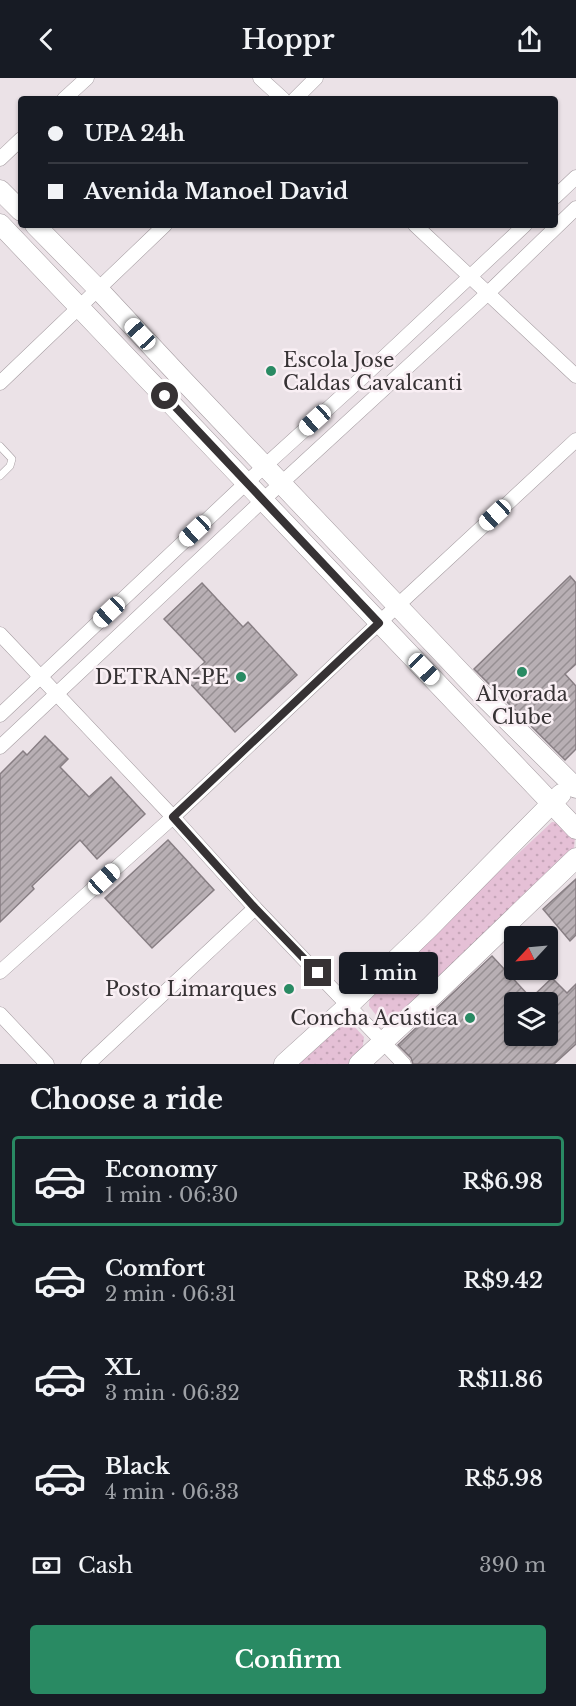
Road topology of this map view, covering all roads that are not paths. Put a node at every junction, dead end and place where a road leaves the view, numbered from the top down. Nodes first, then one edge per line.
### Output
1 (87, 78) edge
2 (260, 78) edge
3 (316, 78) edge
4 (67, 96) edge
5 (280, 96) edge
6 (298, 96) edge
7 (18, 142) edge
8 (0, 159) edge
9 (574, 184) edge
10 (0, 190) edge
11 (558, 194) edge
12 (18, 208) edge
13 (576, 208) edge
14 (0, 224) edge
15 (558, 225) edge
16 (38, 228) edge
17 (162, 228) edge
18 (418, 228) edge
19 (522, 228) edge
20 (555, 228) edge
21 (24, 249) junction
22 (469, 277) junction
23 (98, 289) junction
24 (487, 294) junction
25 (80, 307) junction
26 (365, 375) junction
27 (576, 376) edge
28 (182, 379) junction
29 (0, 383) edge
30 (380, 391) junction
31 (165, 396) junction
32 (576, 440) edge
33 (0, 446) edge
34 (265, 466) junction
35 (0, 476) edge
36 (246, 483) junction
37 (281, 483) junction
38 (262, 500) junction
39 (339, 544) junction
40 (161, 563) junction
41 (323, 563) junction
42 (178, 580) junction
43 (398, 605) junction
44 (379, 623) junction
45 (0, 634) edge
46 (40, 676) junction
47 (57, 694) junction
48 (485, 698) junction
49 (0, 715) edge
50 (469, 716) junction
51 (0, 747) edge
52 (575, 784) edge
53 (552, 803) junction
54 (173, 817) junction
55 (576, 829) edge
56 (576, 858) edge
57 (255, 908) junction
58 (0, 972) edge
59 (349, 1005) junction
60 (0, 1014) edge
61 (384, 1042) junction
62 (47, 1064) edge
63 (88, 1064) edge
64 (284, 1064) edge
65 (359, 1064) edge
66 (404, 1064) edge

1 - 4 street
2 - 5 street
3 - 6 street
7 - 8 street
9 - 11 street
10 - 12 street
13 - 15 street
14 - 21 street
16 - 21 street
16 - 23 street
17 - 23 street
18 - 22 street
19 - 22 street
20 - 24 street
21 - 25 street
22 - 24 street
22 - 26 street
23 - 25 street
23 - 28 street
24 - 27 street
24 - 30 street
25 - 29 street
25 - 31 street
26 - 30 street
26 - 34 street
28 - 31 street
28 - 34 street
30 - 37 street
31 - 36 street
32 - 43 street
33 - 35 lane
34 - 36 street
34 - 37 street
36 - 38 street
36 - 40 street
37 - 38 street
37 - 39 street
38 - 41 street
38 - 42 street
39 - 41 street
39 - 43 street
40 - 42 street
40 - 46 street
41 - 44 street
42 - 47 street
43 - 44 street
43 - 48 street
44 - 50 street
44 - 54 street
45 - 46 street
46 - 47 street
46 - 49 street
47 - 51 street
47 - 54 street
48 - 50 street
48 - 52 street
50 - 53 street
52 - 53 street
53 - 55 street
53 - 59 street
54 - 57 street
54 - 58 street
56 - 61 street
57 - 59 street
57 - 63 street
59 - 61 street
59 - 64 street
60 - 62 street
61 - 65 street
61 - 66 street

